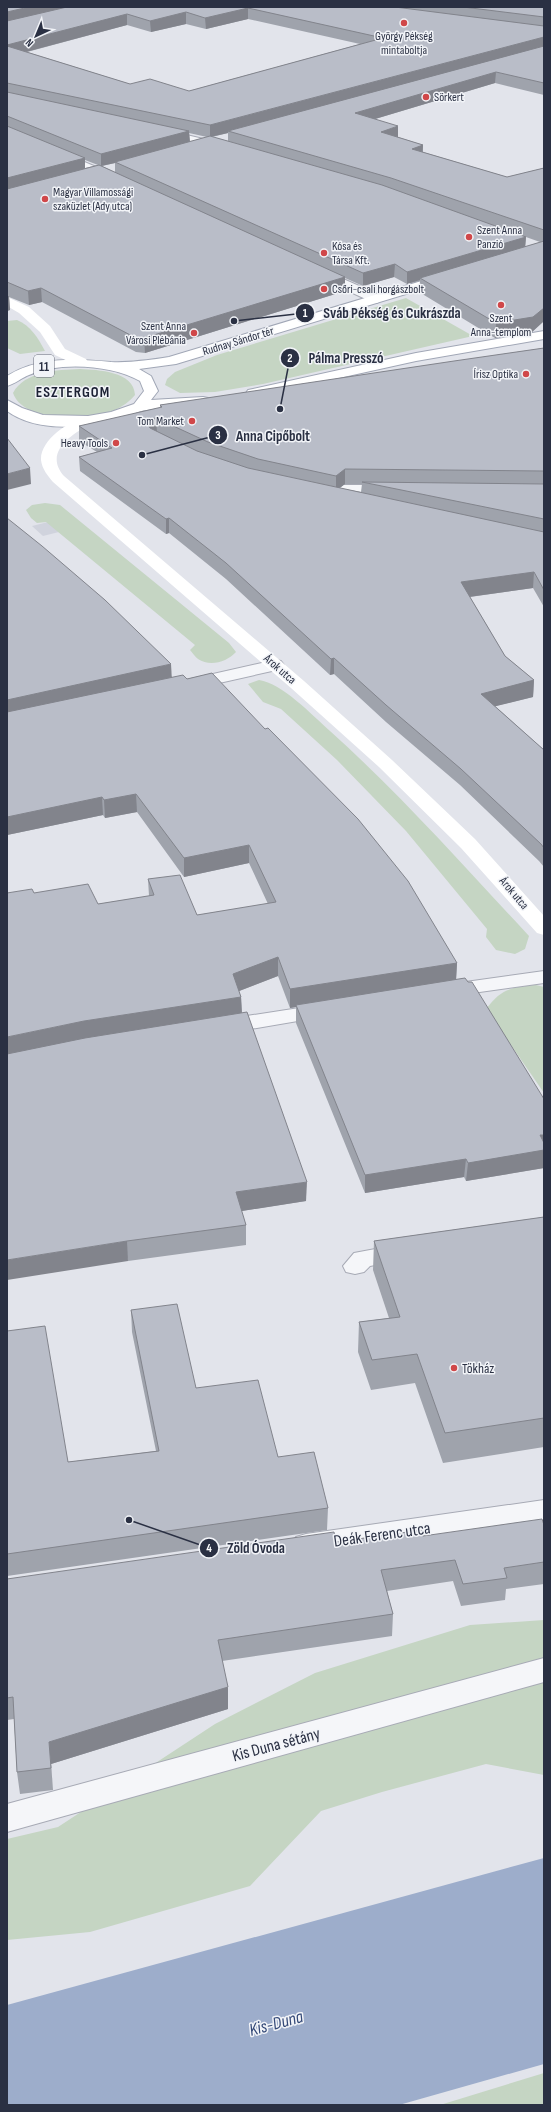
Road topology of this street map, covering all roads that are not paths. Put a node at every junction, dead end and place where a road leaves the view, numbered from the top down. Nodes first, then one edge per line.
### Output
1 (152, 130) edge
2 (7, 132) edge
3 (228, 139) edge
4 (212, 143) junction
5 (235, 150) edge
6 (183, 151) edge
7 (117, 169) edge
8 (103, 173) junction
9 (81, 178) edge
10 (132, 186) edge
11 (305, 265) edge
12 (458, 274) edge
13 (377, 299) junction
14 (7, 301) edge
15 (544, 334) edge
16 (171, 361) junction
17 (80, 362) junction
18 (116, 365) junction
19 (8, 380) edge
20 (151, 387) junction
21 (242, 395) edge
22 (216, 399) edge
23 (183, 402) junction
24 (7, 404) edge
25 (139, 407) junction
26 (24, 414) junction
27 (7, 416) edge
28 (39, 418) junction
29 (86, 421) junction
30 (60, 437) junction
31 (407, 490) edge
32 (368, 504) edge
33 (275, 664) junction
34 (169, 689) edge
35 (544, 929) edge
36 (544, 976) edge
37 (421, 994) edge
38 (343, 1007) edge
39 (203, 1030) edge
40 (422, 1249) edge
41 (355, 1266) dead end
42 (544, 1511) edge
43 (281, 1549) edge
44 (544, 1670) edge
45 (7, 1818) edge

1 - 4 street
2 - 8 street
3 - 4 street
4 - 5 street
4 - 6 street
7 - 8 street
8 - 9 street
8 - 10 street
11 - 13 street
12 - 13 main road, Rudnay Sándor tér
13 - 16 main road, Rudnay Sándor tér
14 - 17 main road
15 - 21 main road
16 - 18 main road, Rudnay Sándor tér
16 - 20 main road
17 - 18 main road, 11
17 - 19 main road, 11
18 - 20 main road, 11
20 - 23 main road, 11
20 - 25 main road
22 - 23 main road, 11
23 - 25 main road, 11
24 - 26 main road, 11
25 - 29 main road, 11
26 - 27 main road, 11
26 - 28 main road, 11
28 - 29 main road, 11
28 - 30 main road
29 - 30 main road, Árok utca
30 - 33 main road, Árok utca
31 - 32 street
33 - 34 street
33 - 35 main road, Árok utca
36 - 37 street
38 - 39 street
40 - 41 street
42 - 43 street, Deák Ferenc utca
44 - 45 street, Kis Duna sétány

